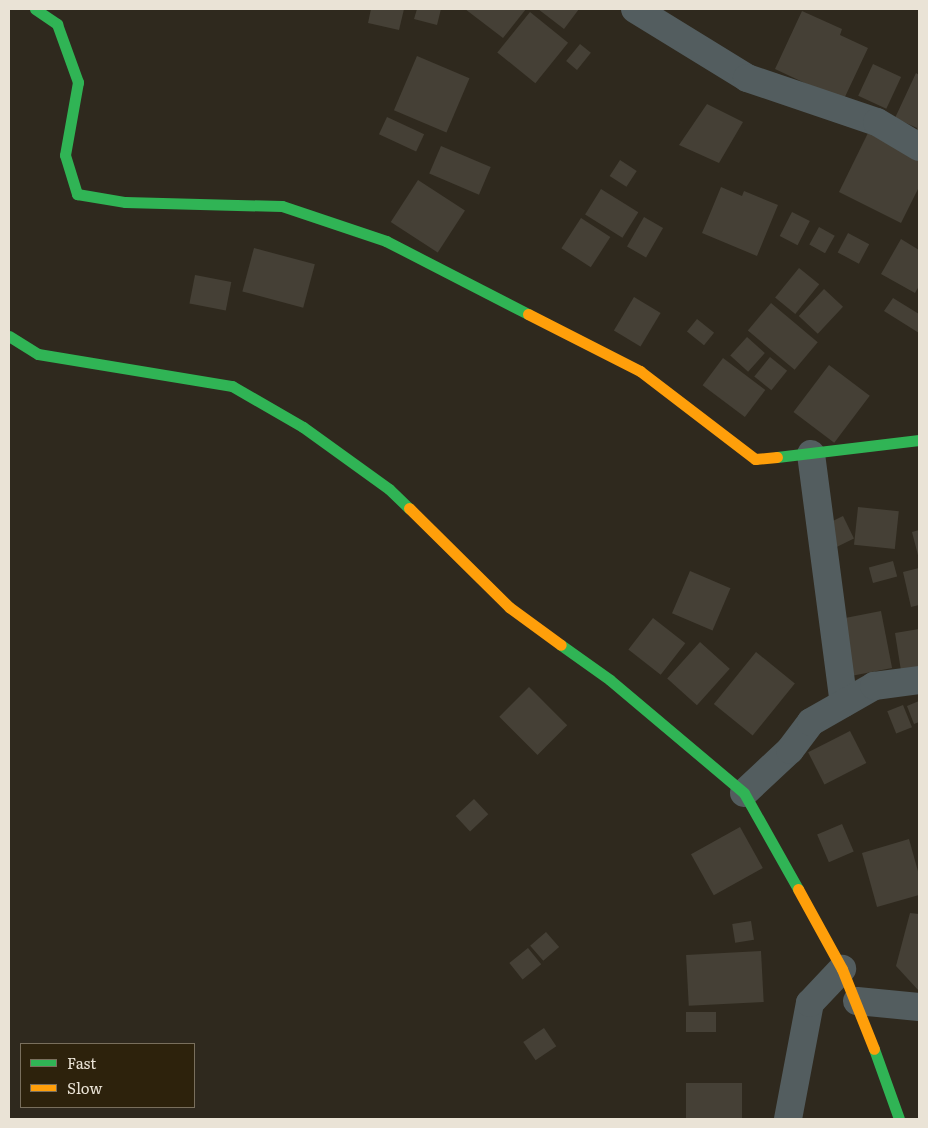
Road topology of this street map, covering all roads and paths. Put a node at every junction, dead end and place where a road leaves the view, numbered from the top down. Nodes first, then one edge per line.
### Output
1 (35, 9) edge
2 (634, 9) edge
3 (919, 147) edge
4 (9, 336) edge
5 (919, 440) edge
6 (811, 454) junction
7 (919, 680) edge
8 (844, 703) junction
9 (744, 793) junction
10 (842, 969) junction
11 (857, 1002) junction
12 (919, 1007) edge
13 (788, 1119) edge
14 (899, 1119) edge

1 - 6 street
2 - 3 street
4 - 9 street
5 - 6 street
6 - 8 street
7 - 8 street
8 - 9 street
9 - 10 street
10 - 11 street
10 - 13 street
11 - 12 street
11 - 14 street

